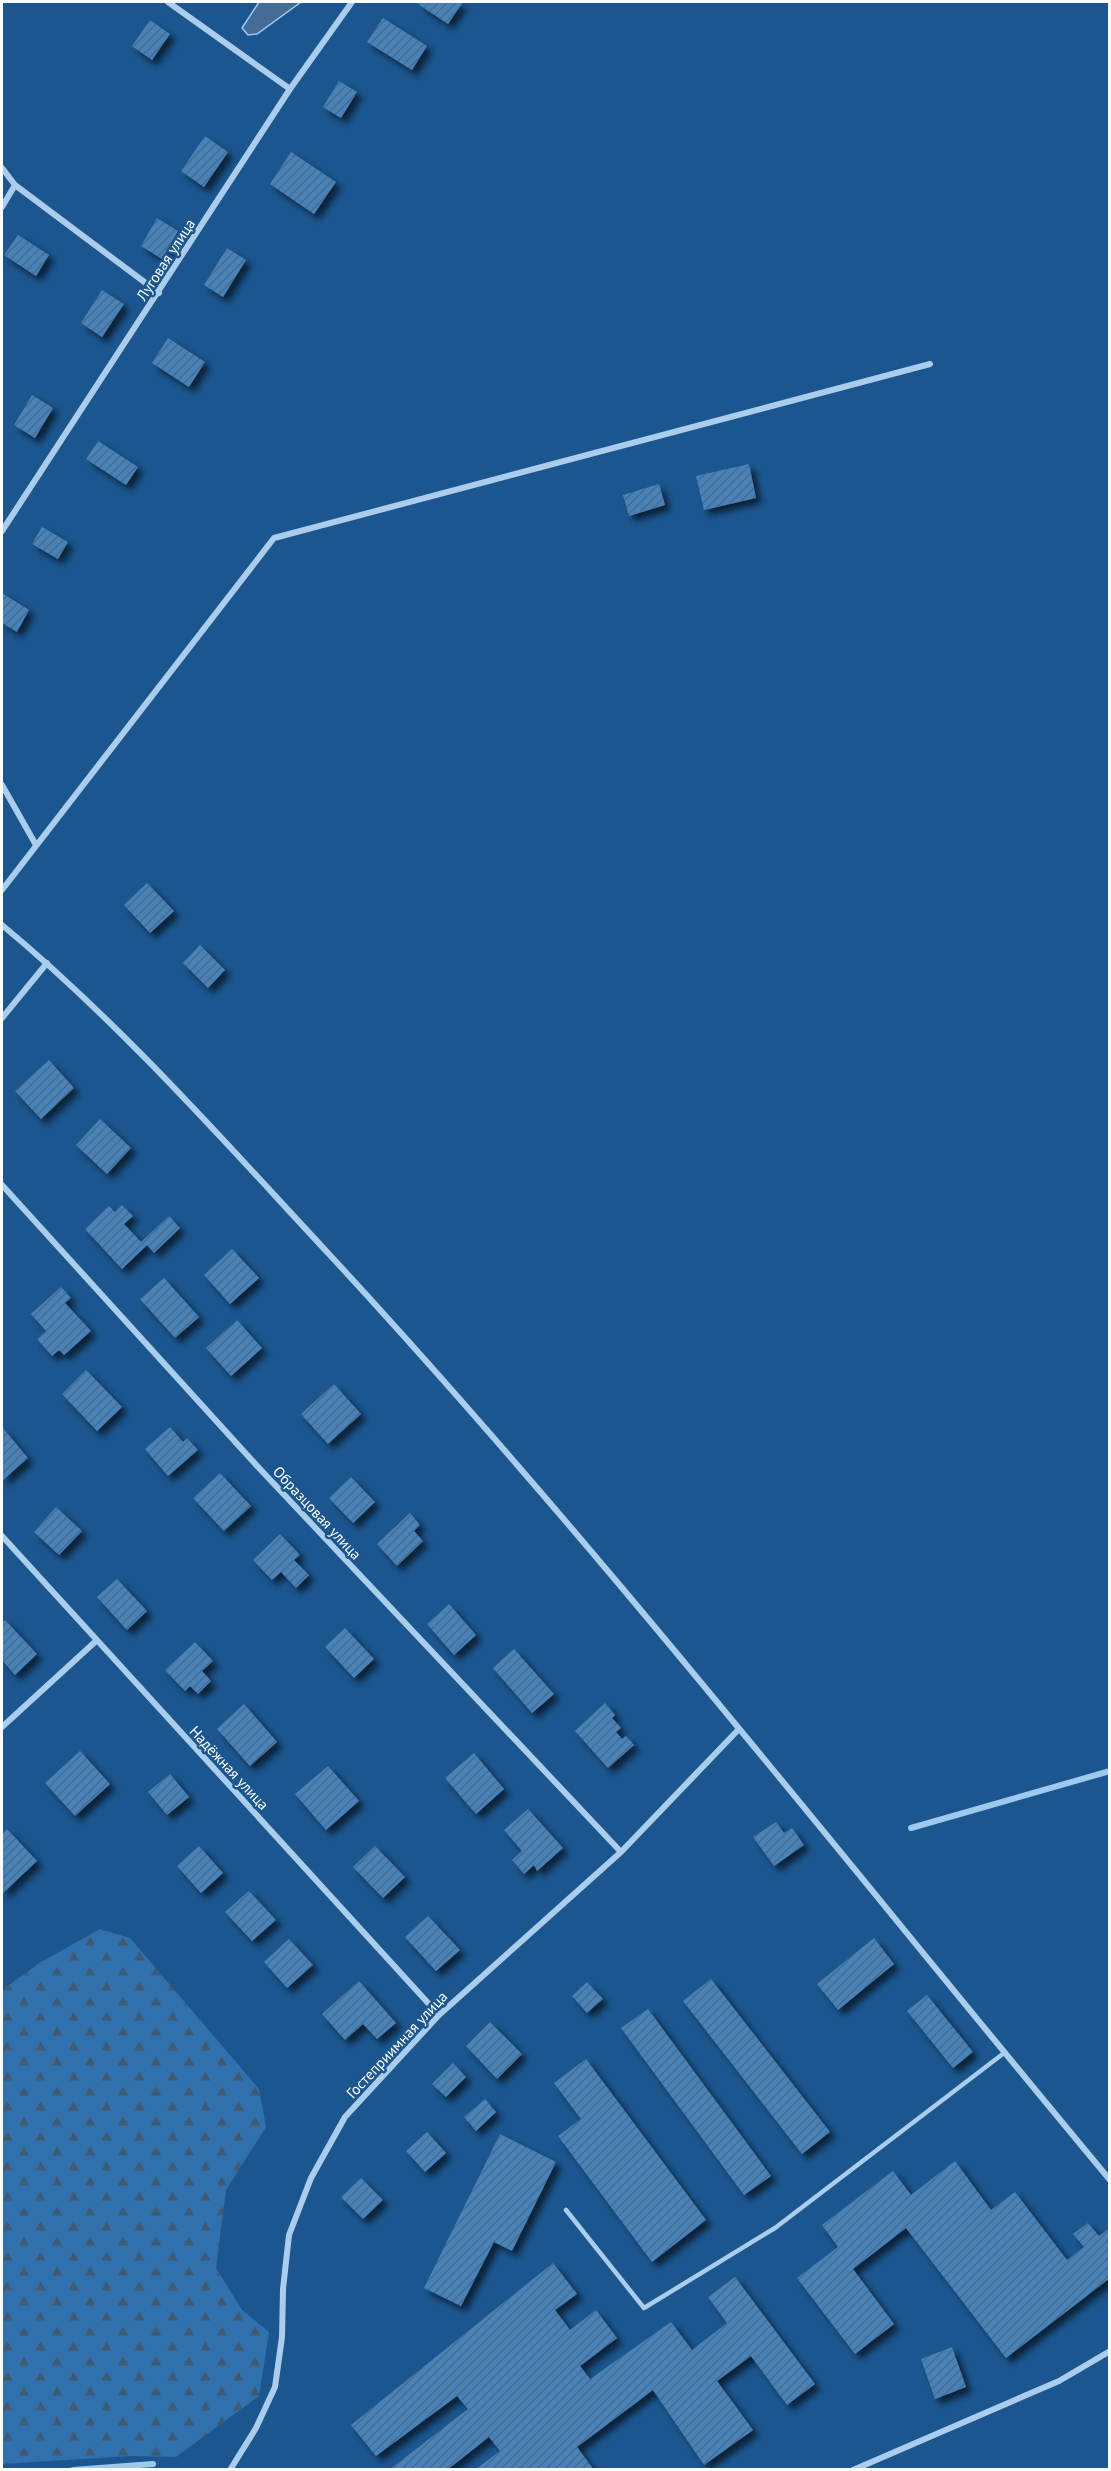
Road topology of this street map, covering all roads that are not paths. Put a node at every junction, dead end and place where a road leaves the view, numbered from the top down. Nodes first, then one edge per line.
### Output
1 (168, 2) edge
2 (352, 2) edge
3 (290, 89) junction
4 (2, 168) edge
5 (15, 185) junction
6 (2, 207) edge
7 (159, 293) junction
8 (930, 364) dead end
9 (2, 531) edge
10 (2, 785) edge
11 (36, 845) junction
12 (2, 890) edge
13 (2, 925) edge
14 (47, 963) junction
15 (2, 1018) edge
16 (2, 1185) edge
17 (2, 1536) edge
18 (96, 1641) junction
19 (2, 1727) edge
20 (739, 1729) junction
21 (621, 1852) junction
22 (439, 2015) junction
23 (1004, 2053) junction
24 (1110, 2180) edge
25 (566, 2210) dead end
26 (1110, 2351) edge
27 (230, 2469) edge
28 (853, 2469) edge

1 - 3 street
2 - 3 street, Луговая улица
3 - 7 street, Луговая улица
4 - 5 street
5 - 6 street
5 - 7 street
7 - 9 street, Луговая улица
8 - 11 street
10 - 11 street
11 - 12 street
13 - 14 street
14 - 15 street
14 - 20 street
16 - 21 street, Образцовая улица
17 - 18 street, Надёжная улица
18 - 19 street
18 - 22 street, Надёжная улица
20 - 21 street, Гостеприимная улица
20 - 23 street
21 - 22 street, Гостеприимная улица
22 - 27 street, Гостеприимная улица
23 - 24 street
23 - 25 lane
26 - 28 street

